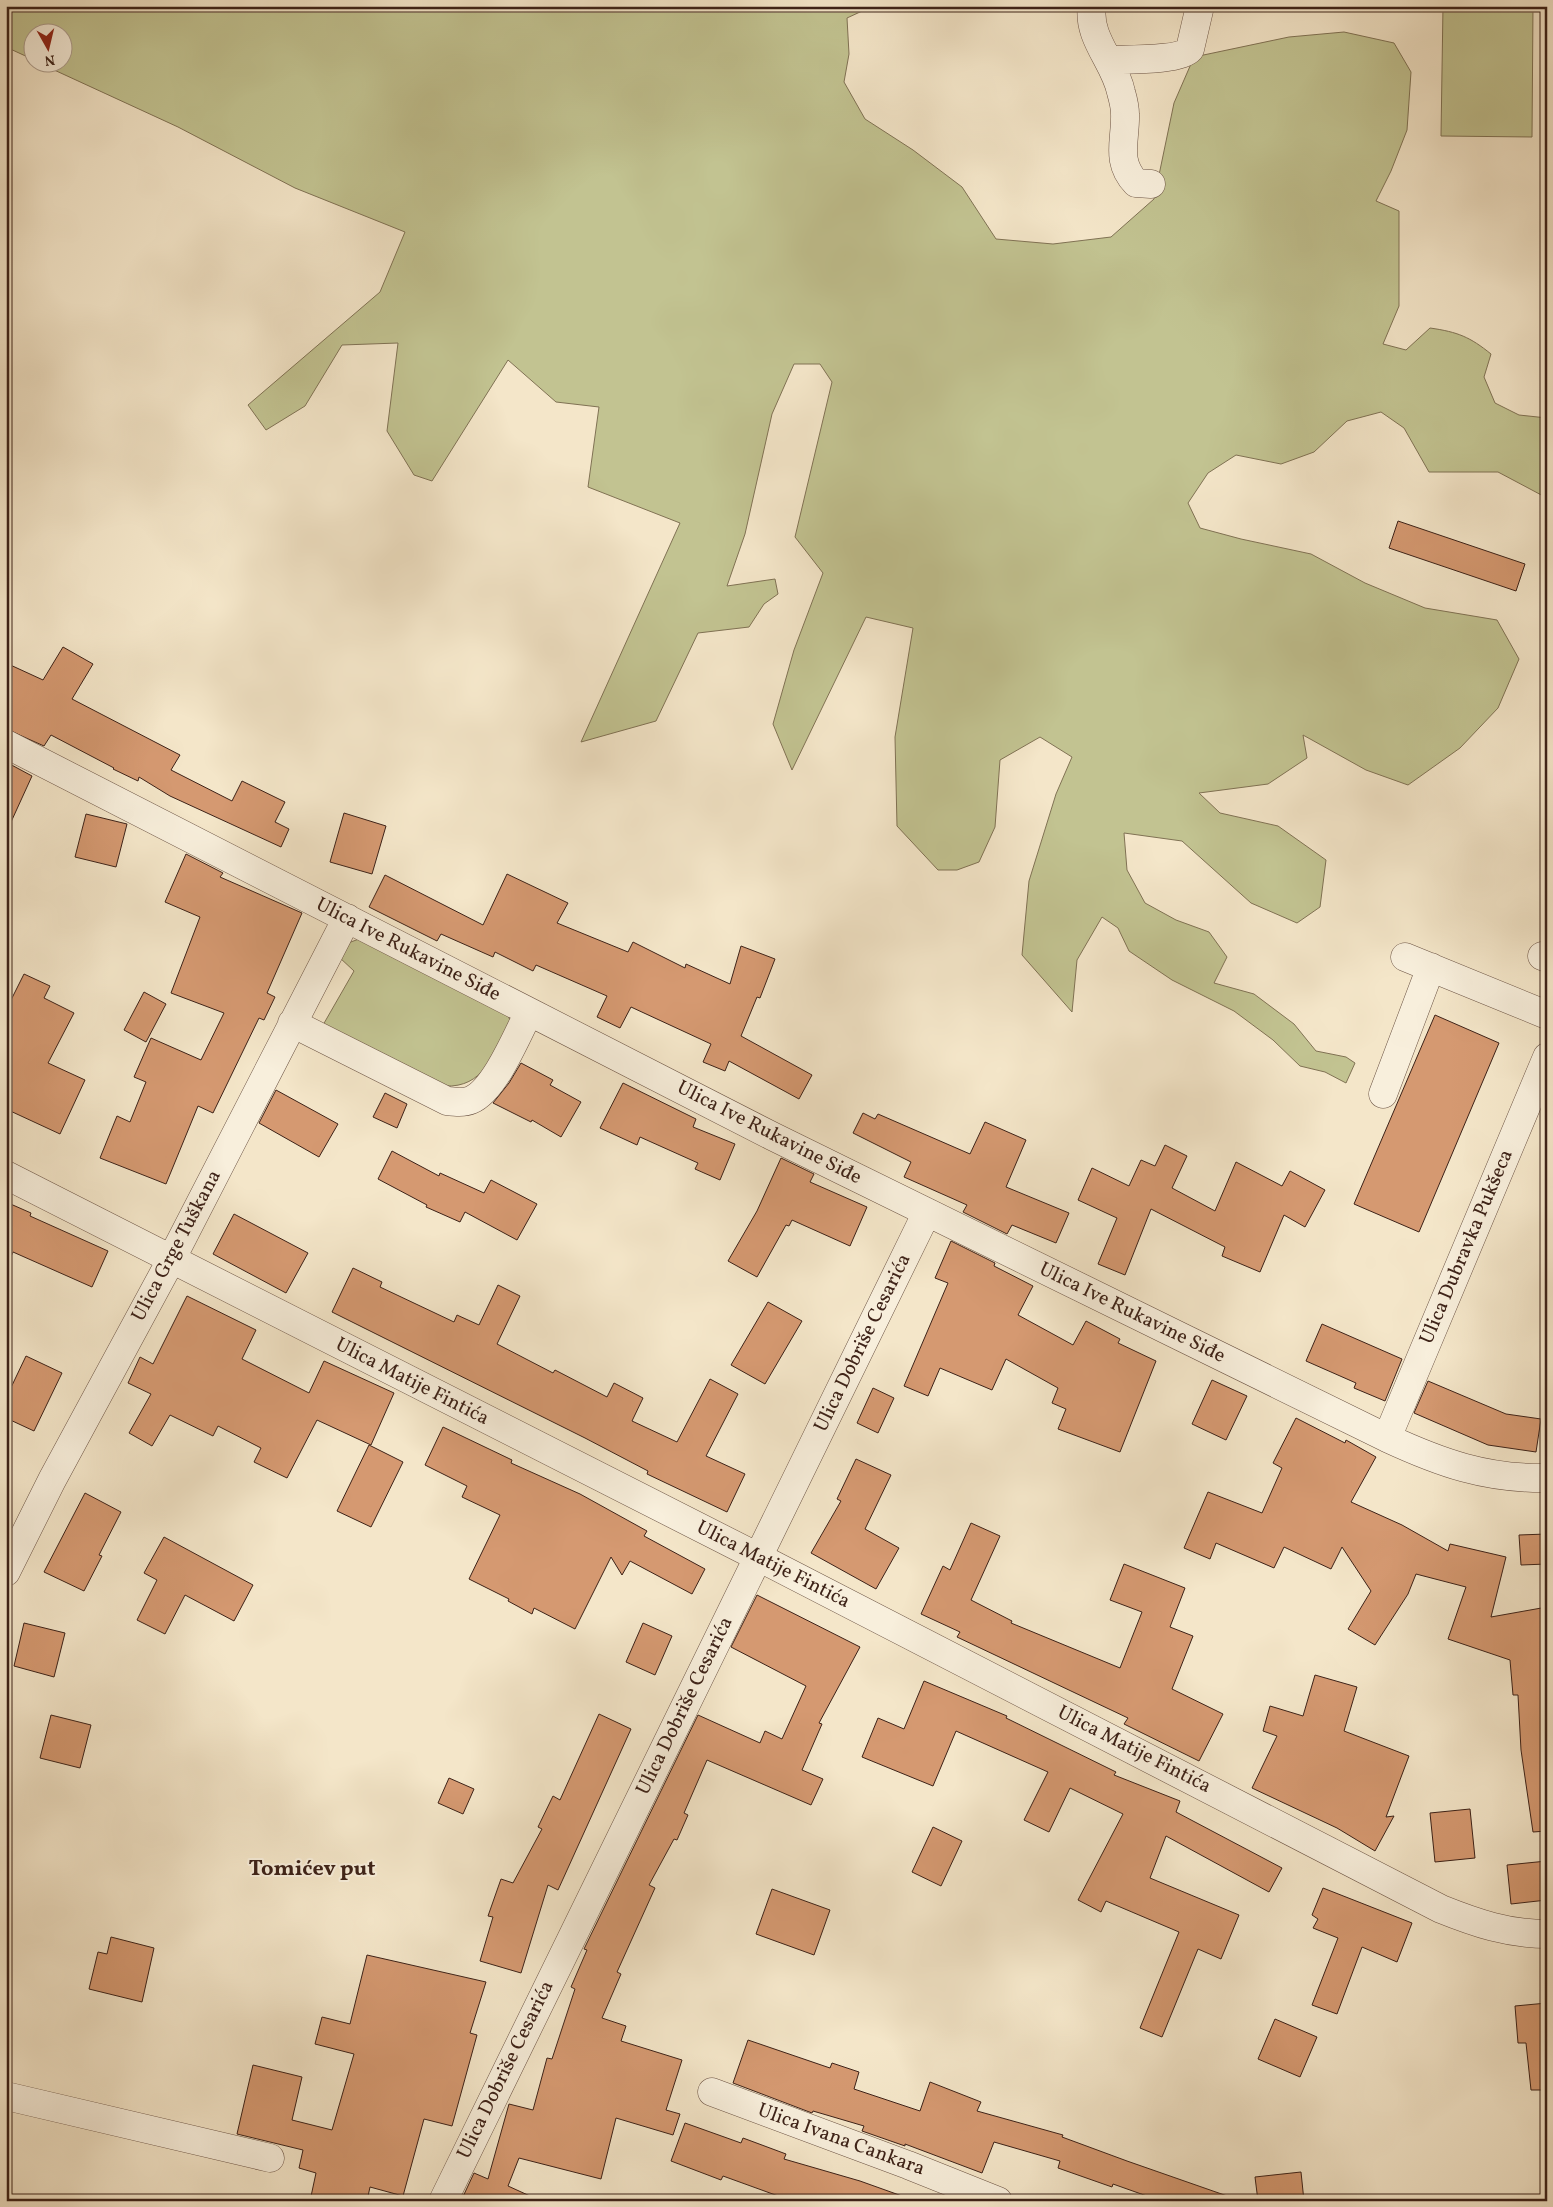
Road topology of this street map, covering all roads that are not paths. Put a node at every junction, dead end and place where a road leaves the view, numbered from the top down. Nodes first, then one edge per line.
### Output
1 (1092, 6) edge
2 (1200, 6) edge
3 (1108, 60) junction
4 (1151, 184) dead end
5 (6, 744) edge
6 (346, 918) junction
7 (1406, 957) dead end
8 (1431, 968) junction
9 (529, 1012) junction
10 (1547, 1015) edge
11 (292, 1023) junction
12 (1547, 1057) edge
13 (1383, 1094) dead end
14 (6, 1175) edge
15 (927, 1212) junction
16 (171, 1260) junction
17 (1387, 1438) junction
18 (1547, 1478) edge
19 (758, 1557) junction
20 (6, 1572) edge
21 (1547, 1934) edge
22 (712, 2092) dead end
23 (6, 2096) edge
24 (270, 2158) dead end
25 (442, 2201) edge
26 (998, 2201) edge

1 - 3 street
2 - 3 street
3 - 4 street
5 - 6 street, Ulica Ive Rukavine Siđe
6 - 9 street, Ulica Ive Rukavine Siđe
6 - 11 street, Ulica Grge Tuškana
7 - 8 street
8 - 10 street
8 - 13 street
9 - 11 street
9 - 15 street, Ulica Ive Rukavine Siđe
11 - 16 street, Ulica Grge Tuškana
12 - 17 street, Ulica Dubravka Pukšeca
14 - 16 street, Ulica Matije Fintića
15 - 17 street, Ulica Ive Rukavine Siđe
15 - 19 street, Ulica Dobriše Cesarića
16 - 19 street, Ulica Matije Fintića
16 - 20 street, Ulica Grge Tuškana
17 - 18 street, Ulica Ive Rukavine Siđe
19 - 21 street, Ulica Matije Fintića
19 - 25 street, Ulica Dobriše Cesarića
22 - 26 street, Ulica Ivana Cankara
23 - 24 street

